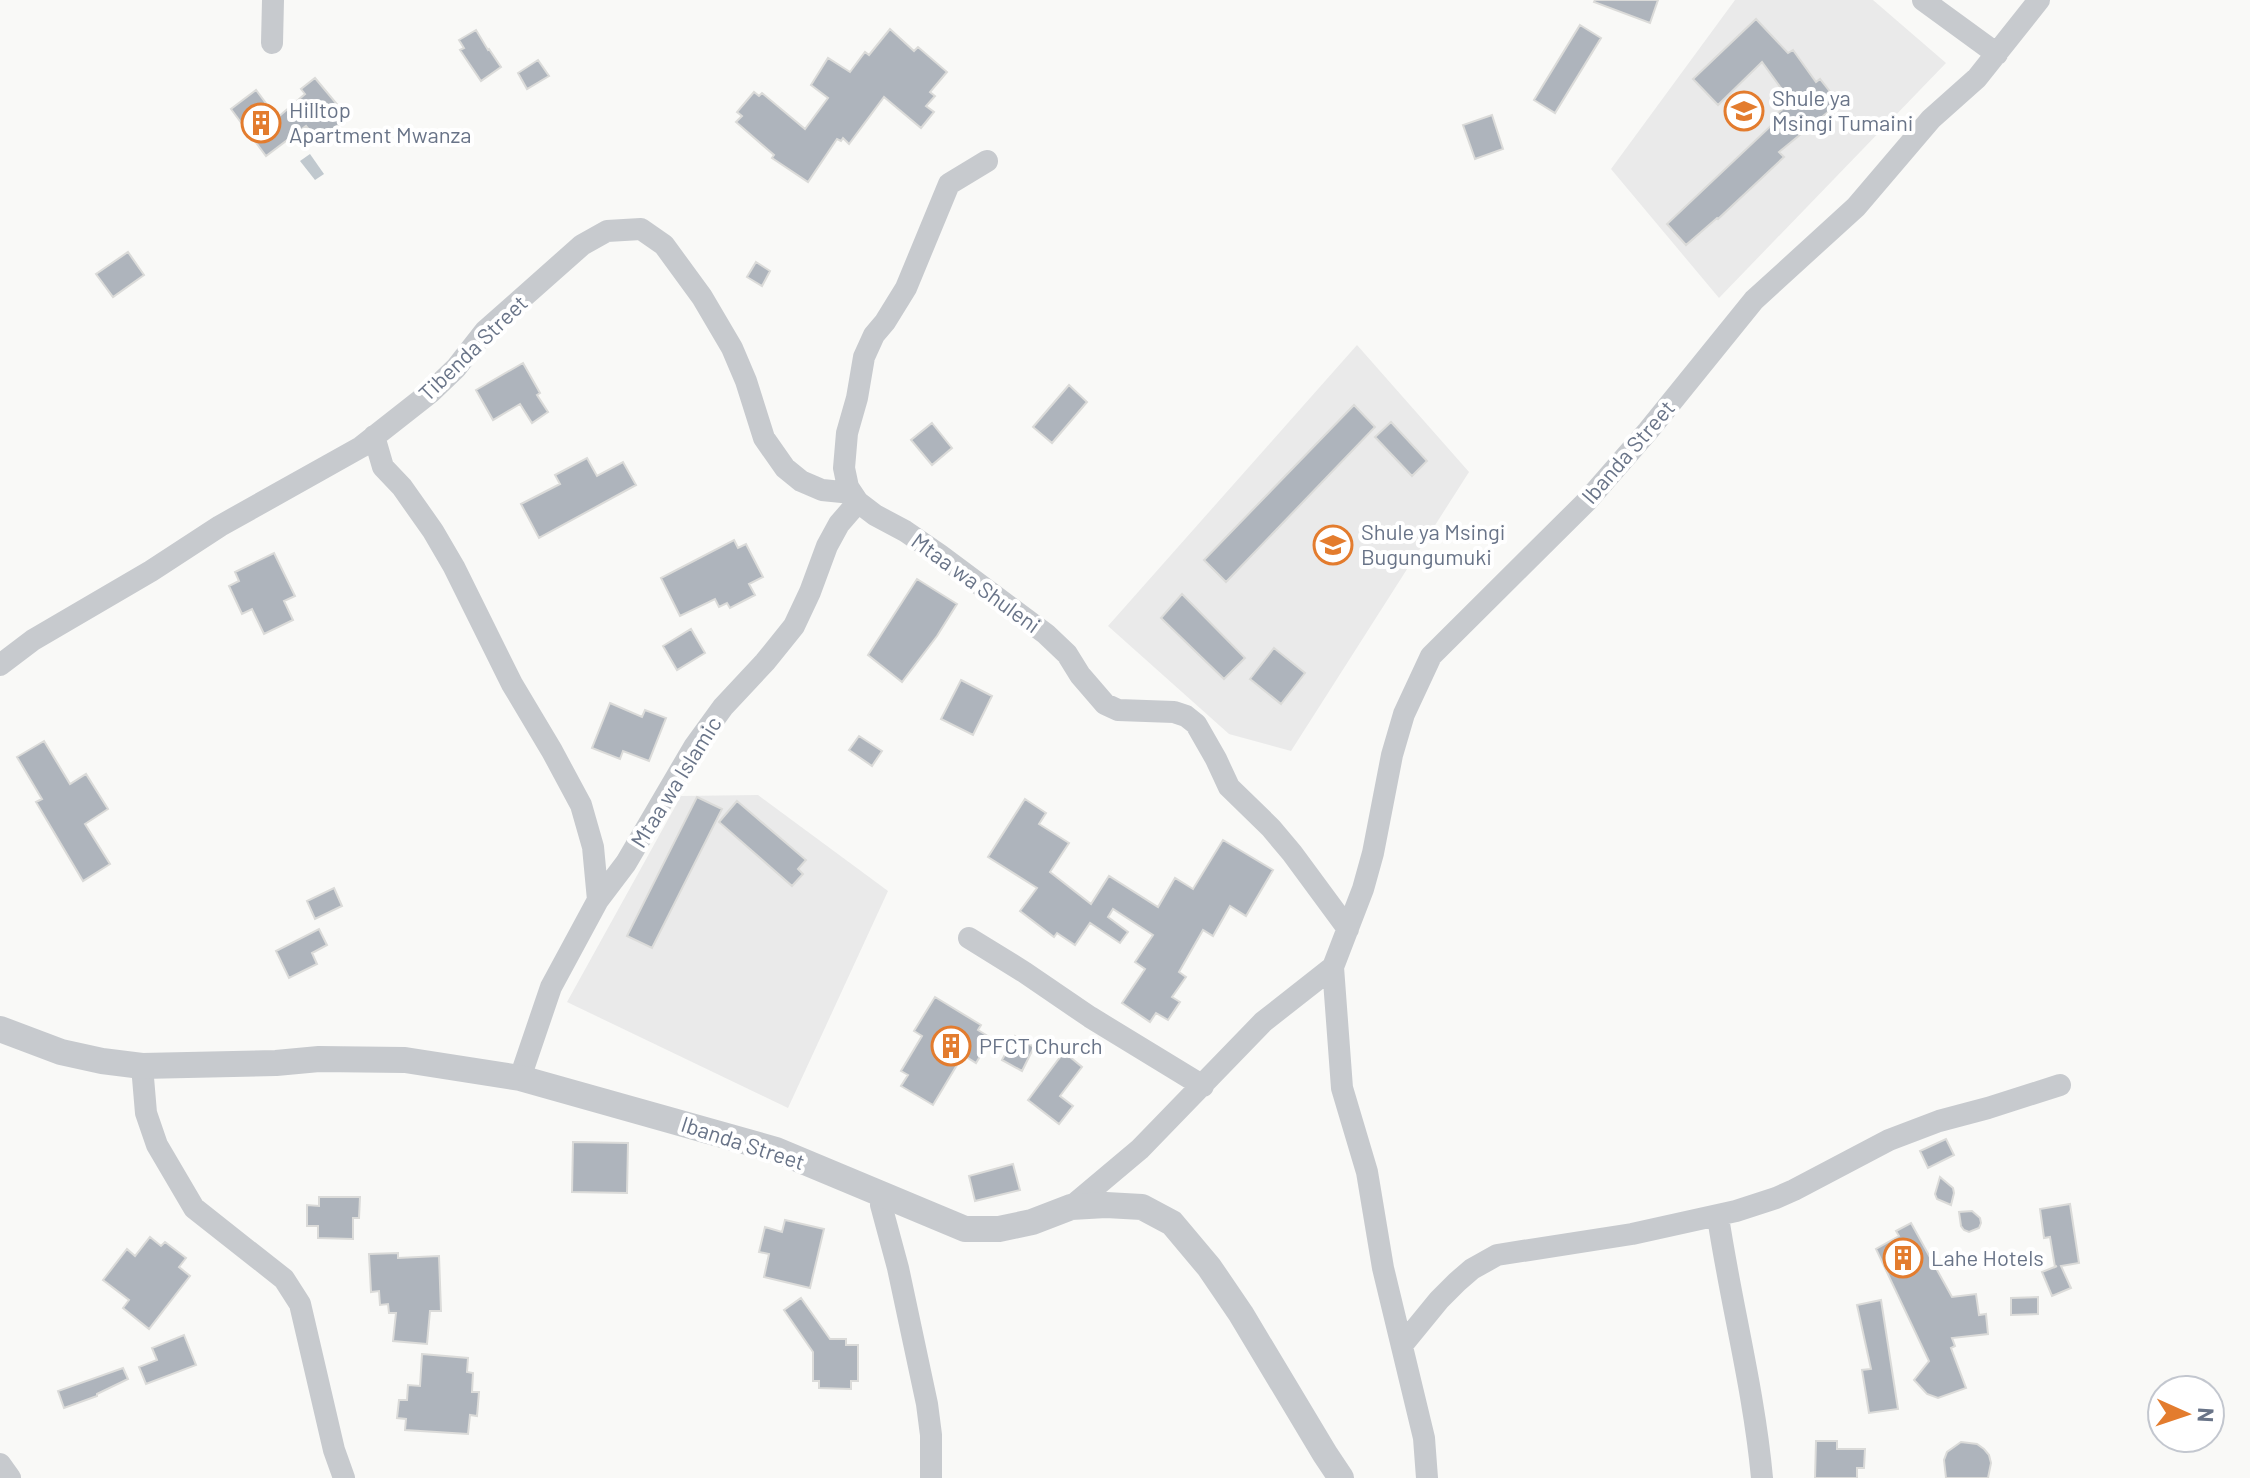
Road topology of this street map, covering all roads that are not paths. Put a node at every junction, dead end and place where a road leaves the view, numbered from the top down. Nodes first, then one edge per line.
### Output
1 (273, 0) edge
2 (1923, 0) edge
3 (2039, 0) edge
4 (272, 43) dead end
5 (1997, 54) junction
6 (987, 161) dead end
7 (374, 436) junction
8 (855, 498) junction
9 (0, 665) edge
10 (598, 900) junction
11 (1348, 929) junction
12 (969, 938) dead end
13 (1333, 967) junction
14 (0, 1029) edge
15 (142, 1066) junction
16 (520, 1078) junction
17 (2060, 1085) dead end
18 (1203, 1086) junction
19 (884, 1195) junction
20 (1071, 1207) junction
21 (1718, 1217) junction
22 (1403, 1344) junction
23 (0, 1464) edge
24 (10, 1478) edge
25 (344, 1478) edge
26 (931, 1478) edge
27 (1341, 1478) edge
28 (1427, 1478) edge
29 (1762, 1478) edge

1 - 4 street
2 - 5 street
3 - 5 street, Ibanda Street
5 - 11 street, Ibanda Street
6 - 8 street
7 - 8 street, Tibenda Street
7 - 9 street, Tibenda Street
7 - 10 street
8 - 10 street, Mtaa wa Islamic
8 - 11 street, Mtaa wa Shuleni
10 - 16 street, Mtaa wa Islamic
11 - 13 street, Ibanda Street
12 - 18 street
13 - 18 street
13 - 22 street
14 - 15 street, Ibanda Street
15 - 16 street, Ibanda Street
15 - 25 street
16 - 19 street, Ibanda Street
17 - 21 street
18 - 20 street
19 - 20 street, Ibanda Street
19 - 26 street
20 - 27 street, Ibanda Street
21 - 22 street
21 - 29 street
22 - 28 street
23 - 24 street

